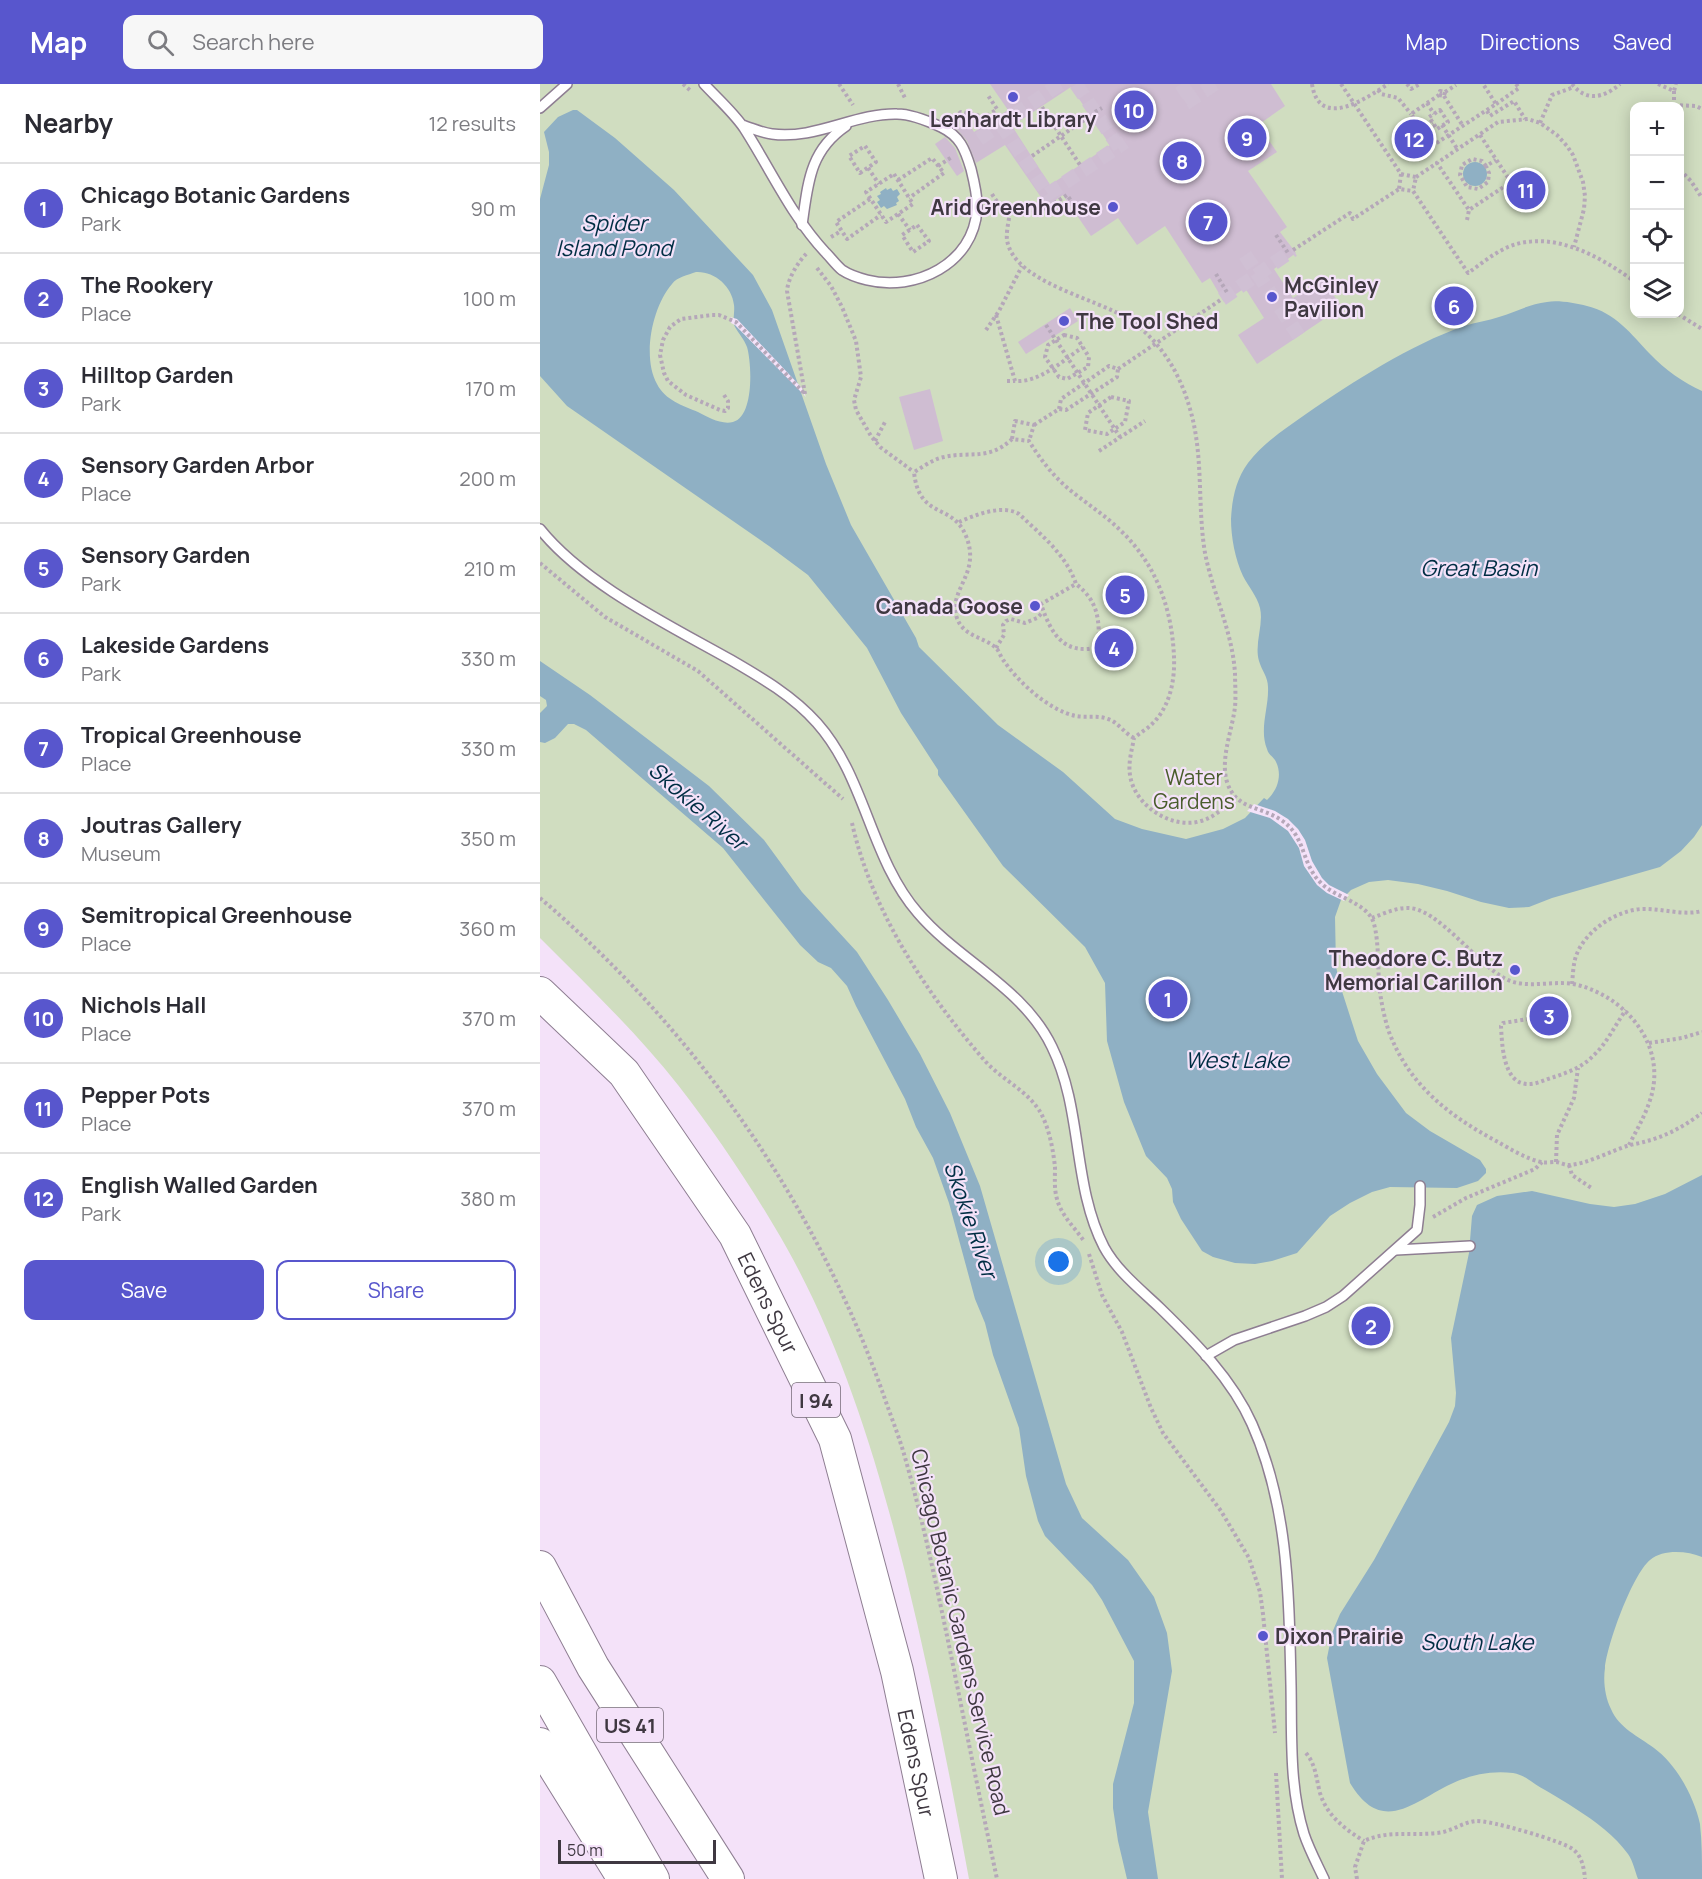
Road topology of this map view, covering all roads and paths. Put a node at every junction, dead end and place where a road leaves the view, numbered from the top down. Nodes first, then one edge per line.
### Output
1 (567, 84) edge
2 (683, 84) edge
3 (704, 84) edge
4 (898, 84) edge
5 (1312, 84) edge
6 (1341, 84) edge
7 (1388, 84) edge
8 (1407, 84) edge
9 (1420, 84) edge
10 (1457, 84) edge
11 (1483, 84) edge
12 (1516, 84) edge
13 (1620, 84) edge
14 (1658, 84) edge
15 (1676, 84) edge
16 (1573, 86) edge
17 (1378, 90) junction
18 (1674, 90) junction
19 (987, 94) dead end
20 (1443, 95) junction
21 (697, 98) dead end
22 (906, 101) dead end
23 (1674, 102) edge
24 (1427, 103) junction
25 (1354, 104) junction
26 (1496, 104) junction
27 (1684, 106) edge
28 (1042, 107) dead end
29 (540, 108) edge
30 (1102, 108) dead end
31 (1702, 109) edge
32 (1453, 110) junction
33 (1487, 111) junction
34 (1095, 112) dead end
35 (1411, 114) junction
36 (1434, 114) junction
37 (1090, 116) dead end
38 (1444, 116) junction
39 (951, 119) dead end
40 (1525, 119) junction
41 (853, 122) junction
42 (1433, 123) junction
43 (1540, 123) junction
44 (742, 125) junction
45 (1442, 125) junction
46 (1464, 126) junction
47 (1422, 130) junction
48 (1061, 135) junction
49 (1480, 135) junction
50 (1449, 136) junction
51 (1458, 150) junction
52 (1032, 156) dead end
53 (1496, 160) junction
54 (1437, 163) junction
55 (1080, 165) dead end
56 (1486, 166) junction
57 (868, 168) junction
58 (1401, 174) junction
59 (1684, 174) edge
60 (1416, 177) junction
61 (898, 180) junction
62 (1464, 182) junction
63 (1511, 182) junction
64 (879, 184) junction
65 (1521, 184) dead end
66 (990, 188) dead end
67 (1454, 188) junction
68 (1399, 189) junction
69 (1413, 191) junction
70 (909, 198) junction
71 (1702, 198) edge
72 (870, 199) junction
73 (1075, 206) dead end
74 (1469, 210) junction
75 (1010, 212) junction
76 (898, 214) junction
77 (881, 215) junction
78 (1467, 220) dead end
79 (802, 225) junction
80 (910, 230) junction
81 (841, 231) junction
82 (1276, 235) dead end
83 (831, 238) dead end
84 (819, 246) junction
85 (1575, 247) junction
86 (800, 248) dead end
87 (1293, 250) tunnel mouth
88 (1288, 253) dead end
89 (805, 254) junction
90 (810, 259) dead end
91 (814, 264) dead end
92 (1022, 267) junction
93 (1216, 274) dead end
94 (1630, 278) edge
95 (1228, 294) dead end
96 (1222, 299) tunnel mouth
97 (996, 315) junction
98 (1684, 318) edge
99 (1046, 325) dead end
100 (1702, 329) edge
101 (986, 330) dead end
102 (1056, 340) junction
103 (1156, 343) junction
104 (1083, 347) junction
105 (1067, 357) junction
106 (1052, 368) junction
107 (1118, 369) junction
108 (1078, 373) junction
109 (1007, 381) dead end
110 (1015, 381) junction
111 (1084, 383) junction
112 (1091, 393) junction
113 (724, 395) dead end
114 (1100, 405) junction
115 (1059, 409) junction
116 (1144, 421) dead end
117 (885, 422) dead end
118 (1034, 425) junction
119 (1115, 429) junction
120 (1120, 436) junction
121 (1012, 439) junction
122 (875, 441) junction
123 (1029, 441) junction
124 (1099, 451) dead end
125 (914, 472) junction
126 (959, 522) junction
127 (540, 529) edge
128 (540, 563) edge
129 (1076, 584) junction
130 (1043, 612) junction
131 (996, 648) junction
132 (1134, 738) junction
133 (1235, 797) junction
134 (847, 806) dead end
135 (850, 814) dead end
136 (540, 898) edge
137 (1702, 911) edge
138 (1372, 918) junction
139 (1572, 984) junction
140 (540, 993) edge
141 (1626, 1010) junction
142 (1540, 1017) dead end
143 (1702, 1032) edge
144 (1649, 1043) junction
145 (1578, 1068) junction
146 (1702, 1113) edge
147 (1629, 1145) junction
148 (1542, 1162) junction
149 (1556, 1162) junction
150 (1569, 1165) junction
151 (1420, 1186) dead end
152 (1593, 1189) dead end
153 (1417, 1230) junction
154 (1470, 1246) dead end
155 (1396, 1250) junction
156 (1206, 1356) junction
157 (540, 1567) edge
158 (540, 1682) edge
159 (1275, 1740) dead end
160 (540, 1744) edge
161 (1300, 1748) dead end
162 (1276, 1769) dead end
163 (1364, 1841) junction
164 (624, 1879) edge
165 (653, 1879) edge
166 (728, 1879) edge
167 (941, 1879) edge
168 (997, 1879) edge
169 (1282, 1879) edge
170 (1324, 1879) edge
171 (1357, 1879) edge
172 (1585, 1879) edge

1 - 29 lane
2 - 21 path
3 - 44 lane
4 - 22 path
5 - 25 path
6 - 25 path
7 - 17 path
8 - 9 path
10 - 20 path
11 - 26 path
12 - 26 path
13 - 16 path
14 - 18 path
15 - 18 path
16 - 43 path
17 - 25 path
17 - 35 path
18 - 23 path
19 - 39 path
20 - 24 path
20 - 32 path
24 - 35 path
24 - 36 path
25 - 58 path
26 - 33 path
27 - 31 path
28 - 48 path
30 - 34 path
32 - 38 path
32 - 46 path
33 - 40 path
33 - 46 path
35 - 47 path
36 - 38 path
36 - 42 path
37 - 48 path
38 - 45 path
40 - 43 path
40 - 49 path
41 - 44 lane
41 - 79 lane
41 - 84 lane
42 - 45 path
42 - 47 path
43 - 85 path
44 - 79 lane
45 - 50 path
46 - 50 path
47 - 50 path
48 - 52 path
48 - 55 path
49 - 51 path
49 - 53 path
50 - 51 path
51 - 54 path
53 - 56 path
53 - 63 path
54 - 60 path
54 - 67 path
56 - 62 path
56 - 62 path
57 - 57 path
57 - 64 path
58 - 60 path
58 - 68 path
59 - 71 path
60 - 69 path
61 - 64 path
61 - 70 path
61 - 70 path
62 - 67 path
63 - 65 path
63 - 74 path
64 - 72 path
66 - 75 path
67 - 74 path
68 - 69 path
68 - 87 path
69 - 85 path
70 - 76 path
72 - 77 path
72 - 81 path
73 - 75 path
74 - 78 path
75 - 92 path
76 - 77 path
76 - 80 path
77 - 81 path
79 - 84 lane
80 - 80 path
81 - 83 path
82 - 88 path
84 - 89 path
85 - 94 path
86 - 89 path
89 - 90 path
89 - 113 path
91 - 122 path
92 - 97 path
92 - 103 path
93 - 95 path
96 - 103 path
97 - 101 path
97 - 110 path
98 - 100 path
99 - 102 path
102 - 104 path
102 - 105 path
102 - 106 path
103 - 107 path
103 - 133 path
104 - 105 path
104 - 108 path
105 - 106 path
105 - 108 path
106 - 108 path
106 - 110 path
107 - 111 path
107 - 112 path
108 - 111 path
109 - 110 path
111 - 112 path
111 - 115 path
112 - 114 path
112 - 115 path
114 - 119 path
114 - 119 path
114 - 119 path
115 - 118 path
116 - 120 path
117 - 122 path
118 - 121 path
118 - 123 path
119 - 120 path
120 - 124 path
121 - 123 path
121 - 125 path
122 - 125 path
123 - 132 path
125 - 126 path
126 - 129 path
126 - 131 path
127 - 156 lane
128 - 134 path
129 - 130 path
129 - 130 path
130 - 131 path
131 - 132 path
132 - 133 path
133 - 138 path
135 - 159 path
136 - 168 path, Chicago Botanic Gardens Service Road
137 - 139 path
138 - 139 path
138 - 148 path
139 - 141 path
140 - 167 highway, Edens Spur / I 94
141 - 144 path
141 - 145 path
142 - 145 path
143 - 144 path
144 - 147 path
145 - 149 path
146 - 147 path
147 - 150 path
148 - 149 path
148 - 153 path
149 - 150 path
150 - 152 path
151 - 153 lane
153 - 155 lane
154 - 155 lane
155 - 156 lane
156 - 170 lane
157 - 166 highway, US 41
158 - 165 highway, US 41
160 - 164 highway
161 - 163 path
162 - 169 path
163 - 171 path
163 - 172 path

